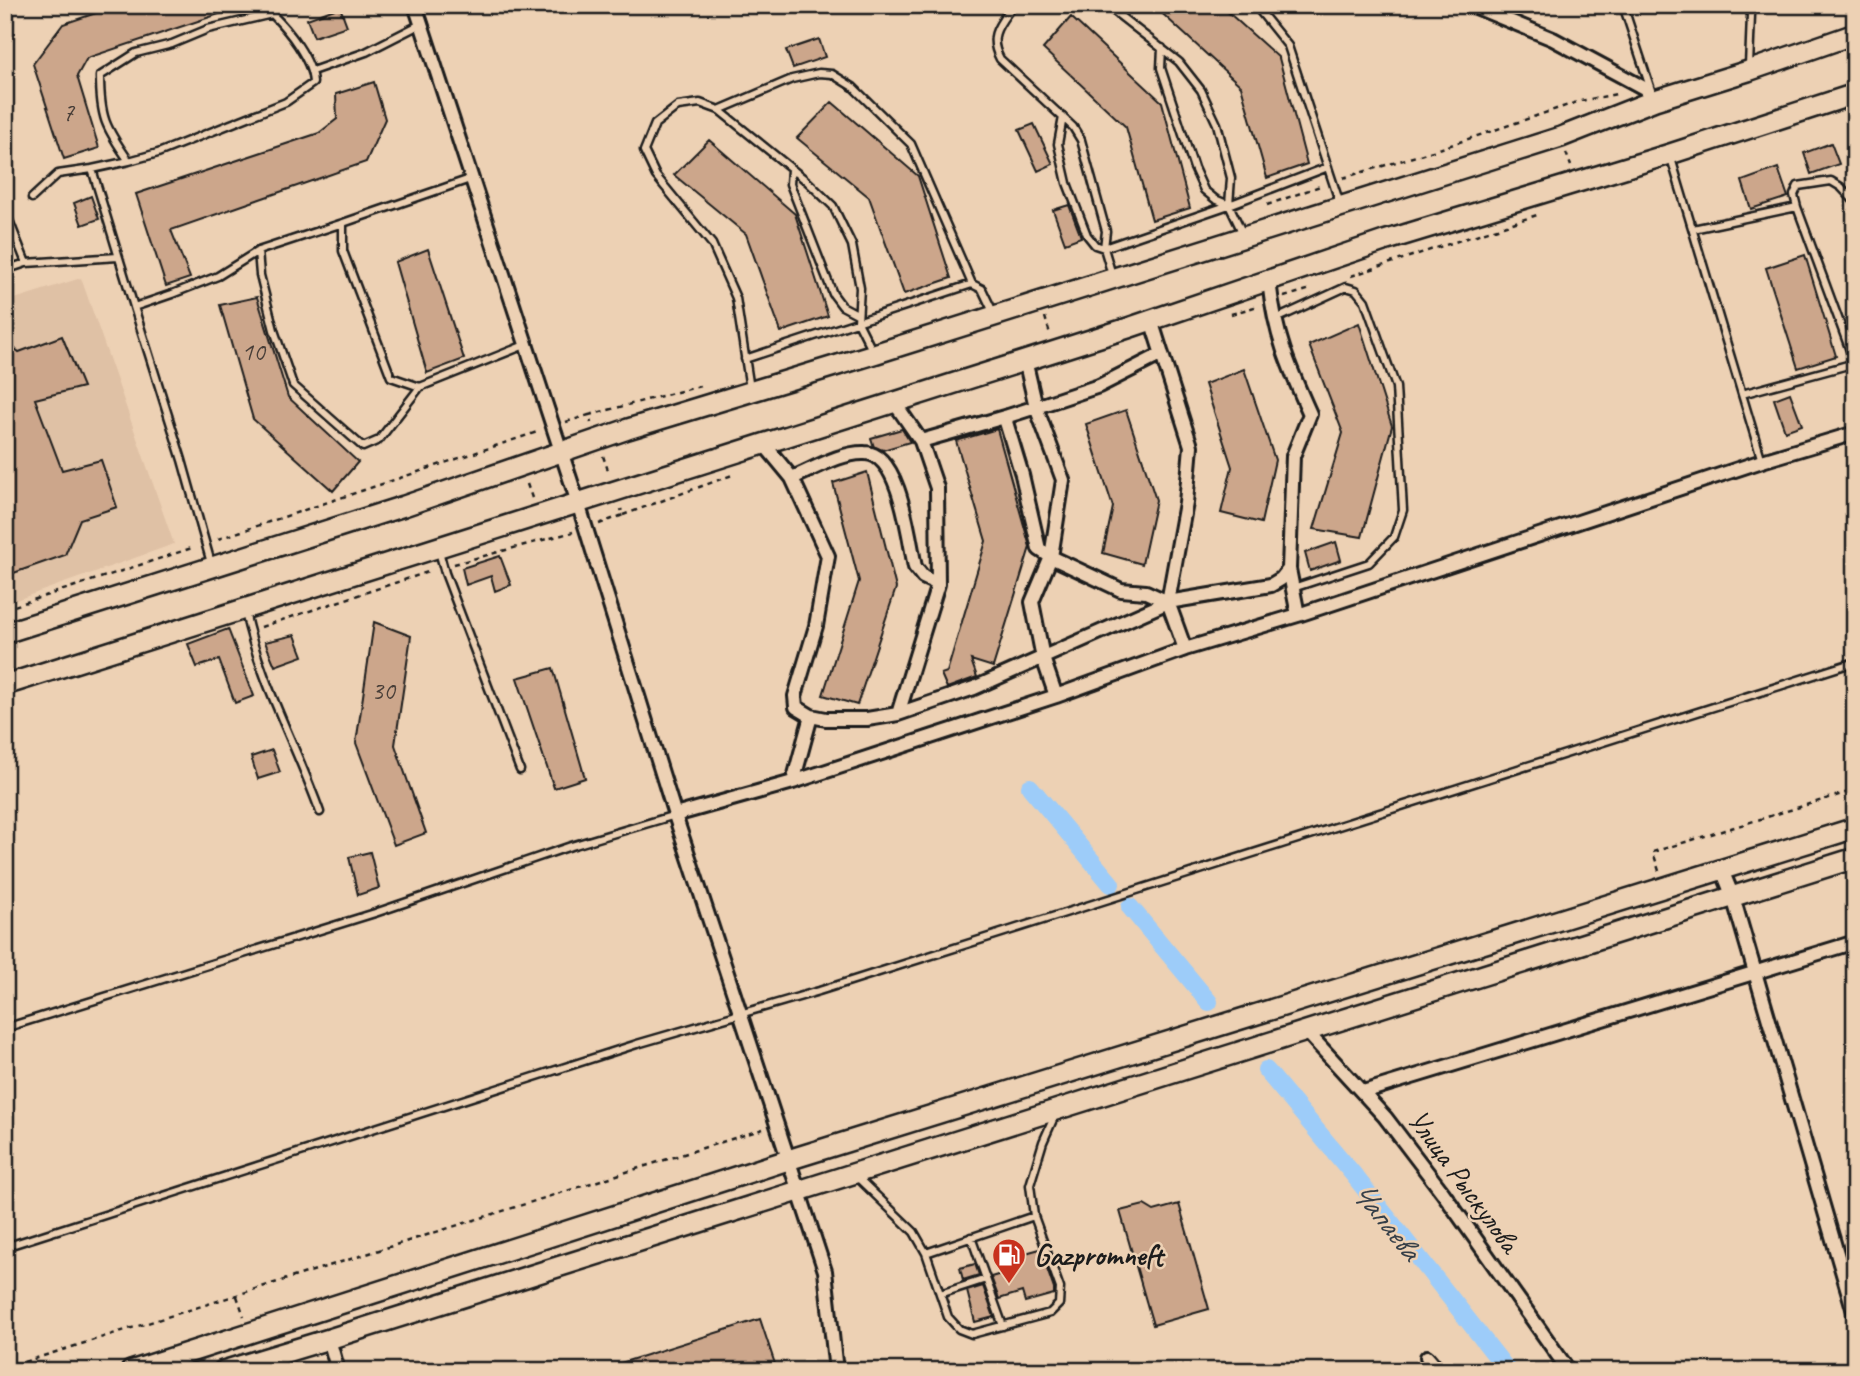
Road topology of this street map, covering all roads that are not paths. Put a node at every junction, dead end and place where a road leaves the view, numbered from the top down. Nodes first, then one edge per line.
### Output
1 (415, 5) edge
2 (1013, 5) edge
3 (1255, 5) edge
4 (1471, 5) edge
5 (1623, 5) edge
6 (1747, 5) edge
7 (1753, 5) edge
8 (1107, 6) edge
9 (1751, 15) junction
10 (421, 24) junction
11 (1855, 34) edge
12 (1162, 48) junction
13 (312, 71) junction
14 (1748, 71) junction
15 (1855, 94) edge
16 (1655, 100) junction
17 (719, 110) junction
18 (1063, 117) junction
19 (1670, 154) junction
20 (129, 161) junction
21 (1328, 167) junction
22 (92, 169) junction
23 (791, 169) junction
24 (470, 179) junction
25 (32, 198) dead end
26 (1855, 202) edge
27 (1229, 205) junction
28 (1341, 206) junction
29 (1797, 207) junction
30 (5, 210) edge
31 (343, 223) junction
32 (1693, 229) junction
33 (1244, 236) junction
34 (1104, 248) junction
35 (258, 251) junction
36 (118, 257) junction
37 (26, 263) junction
38 (5, 270) edge
39 (1113, 277) junction
40 (1269, 281) junction
41 (972, 284) junction
42 (134, 307) junction
43 (994, 314) junction
44 (858, 318) junction
45 (1151, 320) junction
46 (1274, 320) junction
47 (525, 345) junction
48 (874, 354) junction
49 (1162, 354) junction
50 (746, 359) junction
51 (1025, 360) junction
52 (1855, 363) edge
53 (420, 387) junction
54 (751, 390) junction
55 (1742, 394) junction
56 (894, 402) junction
57 (1036, 407) junction
58 (1008, 416) junction
59 (1855, 433) edge
60 (921, 440) junction
61 (763, 443) junction
62 (561, 453) junction
63 (1762, 461) junction
64 (792, 478) junction
65 (578, 503) junction
66 (438, 546) junction
67 (1051, 557) junction
68 (212, 569) junction
69 (1289, 569) junction
70 (938, 584) junction
71 (1293, 588) junction
72 (1168, 602) junction
73 (243, 607) junction
74 (1298, 615) junction
75 (5, 634) edge
76 (1185, 649) junction
77 (1043, 658) junction
78 (1855, 662) edge
79 (5, 685) edge
80 (1056, 696) junction
81 (898, 714) junction
82 (811, 716) junction
83 (520, 770) dead end
84 (793, 782) junction
85 (320, 812) dead end
86 (676, 815) junction
87 (1855, 828) edge
88 (1855, 858) edge
89 (1723, 870) junction
90 (1733, 897) junction
91 (1855, 942) edge
92 (1755, 972) junction
93 (741, 1015) junction
94 (5, 1028) edge
95 (1306, 1031) junction
96 (1363, 1092) junction
97 (1057, 1110) junction
98 (788, 1160) junction
99 (853, 1174) junction
100 (799, 1191) junction
101 (1034, 1216) junction
102 (971, 1237) junction
103 (5, 1247) edge
104 (926, 1252) junction
105 (986, 1279) junction
106 (940, 1294) junction
107 (1855, 1315) edge
108 (301, 1318) junction
109 (1003, 1326) junction
110 (320, 1342) junction
111 (1427, 1357) dead end
112 (131, 1371) edge
113 (223, 1371) edge
114 (338, 1371) edge
115 (836, 1371) edge
116 (1440, 1371) edge
117 (1569, 1371) edge

1 - 10 street
2 - 18 lane
3 - 21 lane
4 - 16 street
5 - 16 lane
6 - 9 lane
7 - 9 lane
8 - 12 lane
9 - 14 lane
10 - 13 lane
10 - 24 street
11 - 14 street
12 - 27 lane
12 - 27 lane
13 - 20 lane
13 - 20 lane
14 - 16 street
15 - 19 street
16 - 28 street
17 - 23 lane
17 - 41 lane
17 - 50 lane
18 - 34 lane
18 - 34 lane
19 - 32 lane
19 - 40 street
20 - 22 lane
21 - 27 lane
21 - 28 lane
22 - 25 lane
22 - 36 lane
23 - 44 lane
23 - 44 lane
24 - 31 lane
24 - 47 street
26 - 29 lane
27 - 33 lane
27 - 34 lane
28 - 33 street
29 - 32 lane
29 - 52 lane
30 - 37 lane
31 - 35 lane
31 - 53 lane
32 - 55 lane
33 - 39 street
34 - 39 lane
35 - 42 lane
35 - 53 lane
36 - 37 lane
36 - 42 lane
37 - 38 lane
39 - 43 street
40 - 45 street
40 - 46 street
41 - 43 lane
41 - 44 lane
42 - 68 lane
43 - 48 street
44 - 48 lane
44 - 50 lane
45 - 49 street
45 - 51 street
46 - 69 street
46 - 71 lane
47 - 53 lane
47 - 62 street
48 - 54 street
49 - 57 street
49 - 72 street
50 - 54 lane
51 - 56 street
51 - 57 street
52 - 55 lane
54 - 62 street
55 - 63 lane
56 - 60 street
56 - 61 street
57 - 58 street
57 - 67 street
58 - 60 street
58 - 67 street
59 - 63 street
60 - 70 street
61 - 64 street
61 - 65 street
62 - 65 street
62 - 68 street
63 - 74 street
64 - 70 street
64 - 82 street
65 - 66 street
65 - 86 street
66 - 73 street
66 - 83 lane
67 - 72 street
67 - 77 street
68 - 75 street
69 - 71 street
69 - 72 street
70 - 81 street
71 - 74 street
72 - 76 street
72 - 77 street
73 - 79 street
73 - 85 lane
74 - 76 street
76 - 80 street
77 - 80 street
77 - 81 street
78 - 93 lane
80 - 84 street
81 - 82 street
82 - 84 street
84 - 86 street
86 - 93 street
86 - 94 lane
87 - 89 street
88 - 90 street
89 - 90 street
89 - 98 street
90 - 92 street
90 - 95 street
91 - 92 street
92 - 96 street
92 - 107 street
93 - 98 street
93 - 103 lane
95 - 96 street, Улица Рыскулова
95 - 97 street
96 - 117 street, Улица Рыскулова
97 - 99 street
97 - 101 lane
98 - 100 street
98 - 108 street
99 - 100 street
99 - 104 lane
100 - 110 street
100 - 115 street
101 - 102 lane
101 - 109 lane
102 - 104 lane
102 - 105 lane
104 - 106 lane
105 - 106 lane
105 - 109 lane
106 - 109 lane
108 - 110 street
108 - 112 street
110 - 113 street
110 - 114 street
111 - 116 street

